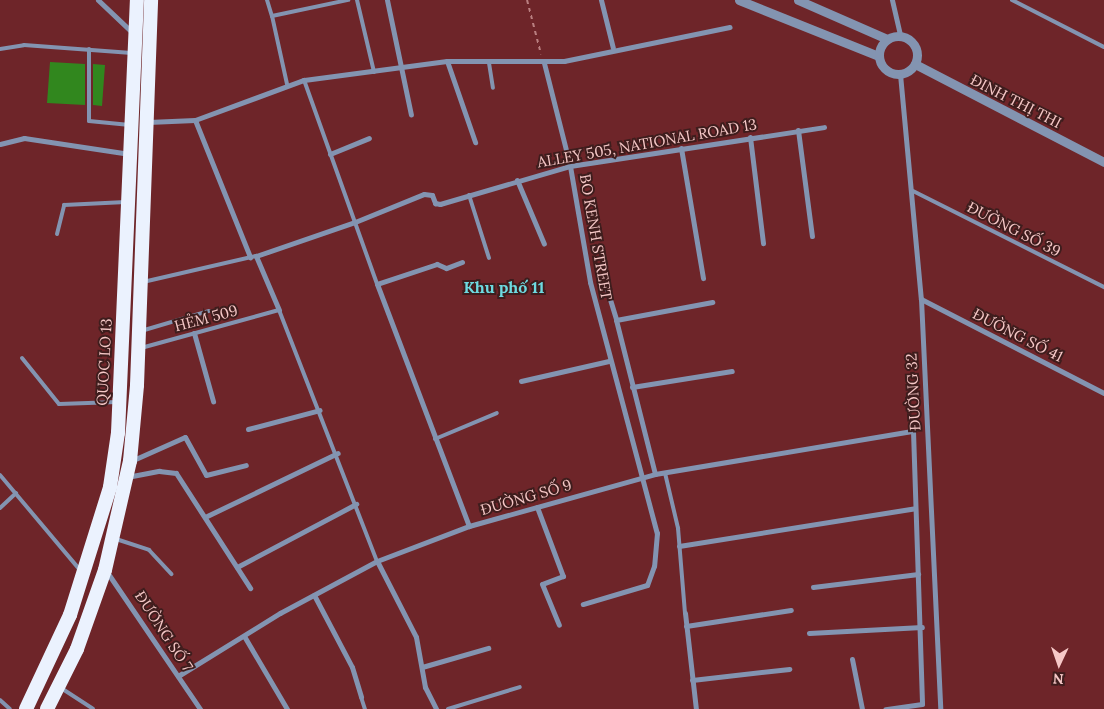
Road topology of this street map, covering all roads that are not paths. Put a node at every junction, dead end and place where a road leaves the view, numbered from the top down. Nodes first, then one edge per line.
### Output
1 (98, 0) edge
2 (137, 0) edge
3 (151, 0) edge
4 (267, 0) edge
5 (348, 0) edge
6 (357, 0) edge
7 (387, 0) edge
8 (601, 0) edge
9 (739, 0) edge
10 (798, 0) edge
11 (892, 0) edge
12 (1012, 0) edge
13 (272, 16) junction
14 (730, 27) dead end
15 (136, 35) junction
16 (900, 36) junction
17 (887, 39) junction
18 (1104, 47) edge
19 (613, 48) junction
20 (0, 50) edge
21 (89, 50) junction
22 (135, 53) junction
23 (878, 56) junction
24 (447, 61) junction
25 (489, 63) junction
26 (544, 63) junction
27 (915, 64) junction
28 (399, 71) junction
29 (374, 72) junction
30 (900, 74) junction
31 (304, 80) junction
32 (287, 84) junction
33 (493, 88) dead end
34 (412, 115) dead end
35 (195, 120) junction
36 (147, 122) junction
37 (132, 126) junction
38 (824, 127) dead end
39 (798, 130) junction
40 (750, 137) junction
41 (369, 138) dead end
42 (475, 142) dead end
43 (0, 144) edge
44 (682, 148) junction
45 (130, 154) junction
46 (330, 154) junction
47 (1104, 162) edge
48 (570, 166) junction
49 (517, 180) junction
50 (913, 191) junction
51 (469, 195) junction
52 (128, 202) junction
53 (355, 222) junction
54 (57, 234) dead end
55 (812, 236) dead end
56 (544, 244) dead end
57 (763, 244) dead end
58 (253, 257) junction
59 (489, 258) dead end
60 (462, 262) dead end
61 (703, 278) dead end
62 (141, 282) junction
63 (605, 283) dead end
64 (377, 284) junction
65 (1104, 287) edge
66 (921, 299) junction
67 (712, 302) dead end
68 (279, 310) junction
69 (209, 312) dead end
70 (616, 320) junction
71 (139, 332) junction
72 (194, 333) junction
73 (138, 349) junction
74 (22, 358) dead end
75 (609, 361) junction
76 (732, 371) dead end
77 (522, 381) dead end
78 (632, 387) junction
79 (1104, 393) edge
80 (213, 401) dead end
81 (119, 402) junction
82 (320, 410) junction
83 (497, 413) dead end
84 (248, 429) dead end
85 (436, 439) junction
86 (338, 453) junction
87 (130, 461) junction
88 (246, 465) dead end
89 (665, 472) junction
90 (655, 474) junction
91 (0, 475) edge
92 (127, 477) junction
93 (640, 478) junction
94 (16, 493) junction
95 (356, 504) junction
96 (537, 507) junction
97 (0, 508) edge
98 (915, 508) junction
99 (207, 516) junction
100 (469, 526) junction
101 (113, 538) junction
102 (679, 546) junction
103 (377, 561) junction
104 (238, 567) junction
105 (105, 570) junction
106 (171, 574) dead end
107 (918, 574) junction
108 (85, 575) junction
109 (813, 587) dead end
110 (250, 588) dead end
111 (314, 595) junction
112 (583, 604) dead end
113 (791, 610) dead end
114 (685, 613) joint
115 (558, 625) dead end
116 (686, 626) junction
117 (922, 627) junction
118 (808, 633) dead end
119 (244, 636) junction
120 (488, 648) dead end
121 (852, 660) dead end
122 (422, 667) junction
123 (789, 669) dead end
124 (178, 676) junction
125 (692, 680) junction
126 (59, 687) junction
127 (520, 687) dead end
128 (361, 697) joint
129 (0, 700) edge
130 (10, 709) edge
131 (26, 709) edge
132 (47, 709) edge
133 (93, 709) edge
134 (200, 709) edge
135 (287, 709) edge
136 (365, 709) edge
137 (436, 709) edge
138 (448, 709) edge
139 (696, 709) edge
140 (862, 709) edge
141 (886, 709) edge
142 (940, 709) edge

1 - 15 street
2 - 15 highway, QUOC LO 13
3 - 36 highway
4 - 13 lane
5 - 13 lane
6 - 29 lane
7 - 28 street
8 - 19 street
9 - 23 street
10 - 17 street
11 - 16 street
12 - 18 lane
13 - 32 lane
14 - 19 street
15 - 22 highway, QUOC LO 13
16 - 17 street
16 - 27 street
17 - 23 street
19 - 26 street
20 - 21 lane
21 - 22 lane
21 - 37 lane
22 - 37 highway, QUOC LO 13
23 - 30 street
24 - 25 street
24 - 28 street
24 - 42 street
25 - 26 street
25 - 33 lane
26 - 48 street, BO KENH STREET
27 - 30 street
27 - 47 street, ĐINH THỊ THI
28 - 29 street
28 - 34 street
29 - 31 street
30 - 50 street, ĐƯỜNG 32
31 - 32 street
31 - 46 lane
32 - 35 street
35 - 36 street
35 - 58 street
36 - 62 highway
37 - 45 highway, QUOC LO 13
38 - 39 street, ALLEY 505, NATIONAL ROAD 13
39 - 40 street, ALLEY 505, NATIONAL ROAD 13
39 - 55 street
40 - 44 street, ALLEY 505, NATIONAL ROAD 13
40 - 57 street
41 - 46 street
43 - 45 street
44 - 48 street, ALLEY 505, NATIONAL ROAD 13
44 - 61 street
45 - 52 highway, QUOC LO 13
46 - 53 lane
48 - 49 street, ALLEY 505, NATIONAL ROAD 13
48 - 75 street, BO KENH STREET
49 - 51 street, ALLEY 505, NATIONAL ROAD 13
49 - 56 street
50 - 65 lane, ĐƯỜNG SỐ 39
50 - 66 street, ĐƯỜNG 32
51 - 53 street, ALLEY 505, NATIONAL ROAD 13
51 - 59 lane
52 - 54 lane
52 - 81 highway, QUOC LO 13
53 - 58 street, ALLEY 505, NATIONAL ROAD 13
53 - 64 lane
58 - 62 lane
58 - 68 street
60 - 64 street
62 - 71 highway
63 - 70 street
64 - 85 street
66 - 79 street, ĐƯỜNG SỐ 41
66 - 142 street, ĐƯỜNG 32
67 - 70 street
68 - 72 lane, HẺM 509
68 - 82 lane
69 - 71 lane
70 - 78 street
71 - 73 highway
72 - 73 lane, HẺM 509
72 - 80 street
73 - 87 highway
74 - 81 lane
75 - 77 street
75 - 93 street, BO KENH STREET
76 - 78 street
78 - 90 street
81 - 108 highway, QUOC LO 13
82 - 84 street
82 - 86 lane
83 - 85 lane
85 - 100 street
86 - 95 lane
86 - 99 street
87 - 88 street
87 - 92 highway
89 - 90 street, ĐƯỜNG SỐ 9
89 - 98 street, ĐƯỜNG SỐ 9
89 - 102 lane
90 - 93 street, ĐƯỜNG SỐ 9
91 - 94 lane
92 - 99 street
92 - 101 highway
93 - 96 street, ĐƯỜNG SỐ 9
93 - 112 street, BO KENH STREET
94 - 97 lane
94 - 108 lane
95 - 103 lane
95 - 104 street
96 - 100 street, ĐƯỜNG SỐ 9
96 - 115 street
98 - 102 street
98 - 107 street
99 - 104 street
100 - 103 street, ĐƯỜNG SỐ 9
101 - 105 highway
101 - 106 lane
102 - 114 lane
103 - 111 street, ĐƯỜNG SỐ 9
103 - 122 street
104 - 110 street
105 - 124 street, ĐƯỜNG SỐ 7
105 - 126 highway
107 - 109 street
107 - 117 street
108 - 131 highway, QUOC LO 13
111 - 119 street, ĐƯỜNG SỐ 9
111 - 128 street
113 - 116 street
114 - 116 street
116 - 125 street
117 - 118 street
117 - 141 street
119 - 124 street, ĐƯỜNG SỐ 9
119 - 135 street
120 - 122 street
121 - 140 street
122 - 137 street
123 - 125 street
124 - 134 street, ĐƯỜNG SỐ 7
125 - 139 street
126 - 132 highway
126 - 133 lane
127 - 138 lane
128 - 136 lane
129 - 130 lane

